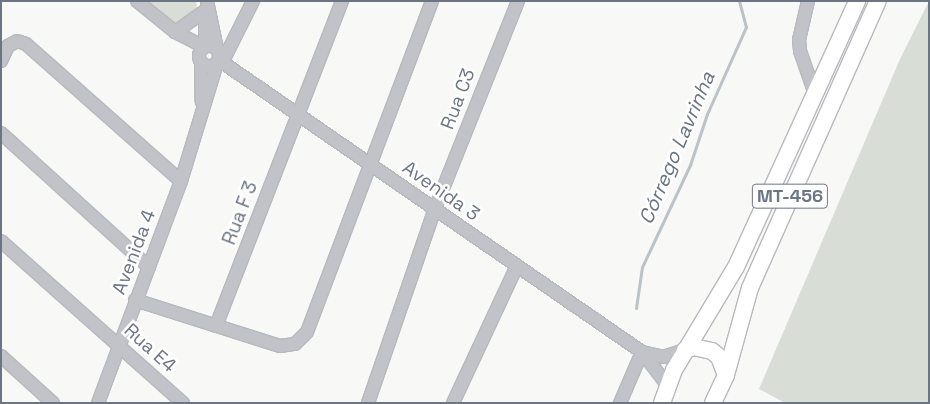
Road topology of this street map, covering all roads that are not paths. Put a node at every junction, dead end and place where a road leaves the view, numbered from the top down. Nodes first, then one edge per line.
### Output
1 (137, 1) edge
2 (253, 1) edge
3 (342, 1) edge
4 (432, 1) edge
5 (518, 1) edge
6 (808, 1) edge
7 (856, 1) edge
8 (878, 1) edge
9 (206, 4) edge
10 (178, 33) junction
11 (211, 56) junction
12 (1, 60) edge
13 (815, 94) junction
14 (299, 114) junction
15 (1, 133) edge
16 (370, 164) junction
17 (181, 181) junction
18 (434, 211) junction
19 (1, 241) edge
20 (517, 266) junction
21 (149, 267) junction
22 (135, 300) junction
23 (216, 326) junction
24 (118, 345) junction
25 (685, 350) junction
26 (642, 352) junction
27 (1, 356) edge
28 (726, 375) junction
29 (668, 386) junction
30 (367, 402) edge
31 (53, 403) edge
32 (98, 403) edge
33 (183, 403) edge
34 (453, 403) edge
35 (620, 403) edge
36 (662, 403) edge
37 (713, 403) edge

1 - 10 street, Avenida 3
2 - 11 street
3 - 14 street, Rua F 3
4 - 16 street
5 - 18 street, Rua C3
6 - 13 street
7 - 13 main road, MT-456
8 - 28 main road, MT-456
9 - 10 street
9 - 11 street, Avenida 4
10 - 11 street, Avenida 3
11 - 14 street, Avenida 3
11 - 17 street, Avenida 4
12 - 17 street
13 - 25 main road, MT-456
14 - 16 street, Avenida 3
14 - 23 street, Rua F 3
15 - 21 street
16 - 18 street, Avenida 3
16 - 23 street
17 - 21 street, Avenida 4
18 - 20 street, Avenida 3
18 - 30 street, Rua C3
19 - 24 street, Rua E4
20 - 26 street, Avenida 3
20 - 34 street
21 - 22 street, Avenida 4
22 - 23 street
22 - 24 street, Avenida 4
24 - 32 street, Avenida 4
24 - 33 street, Rua E4
25 - 26 street
25 - 28 main road
25 - 29 main road, MT-456
26 - 29 street
26 - 35 street
27 - 31 street
28 - 37 main road, MT-456
29 - 36 main road, MT-456

